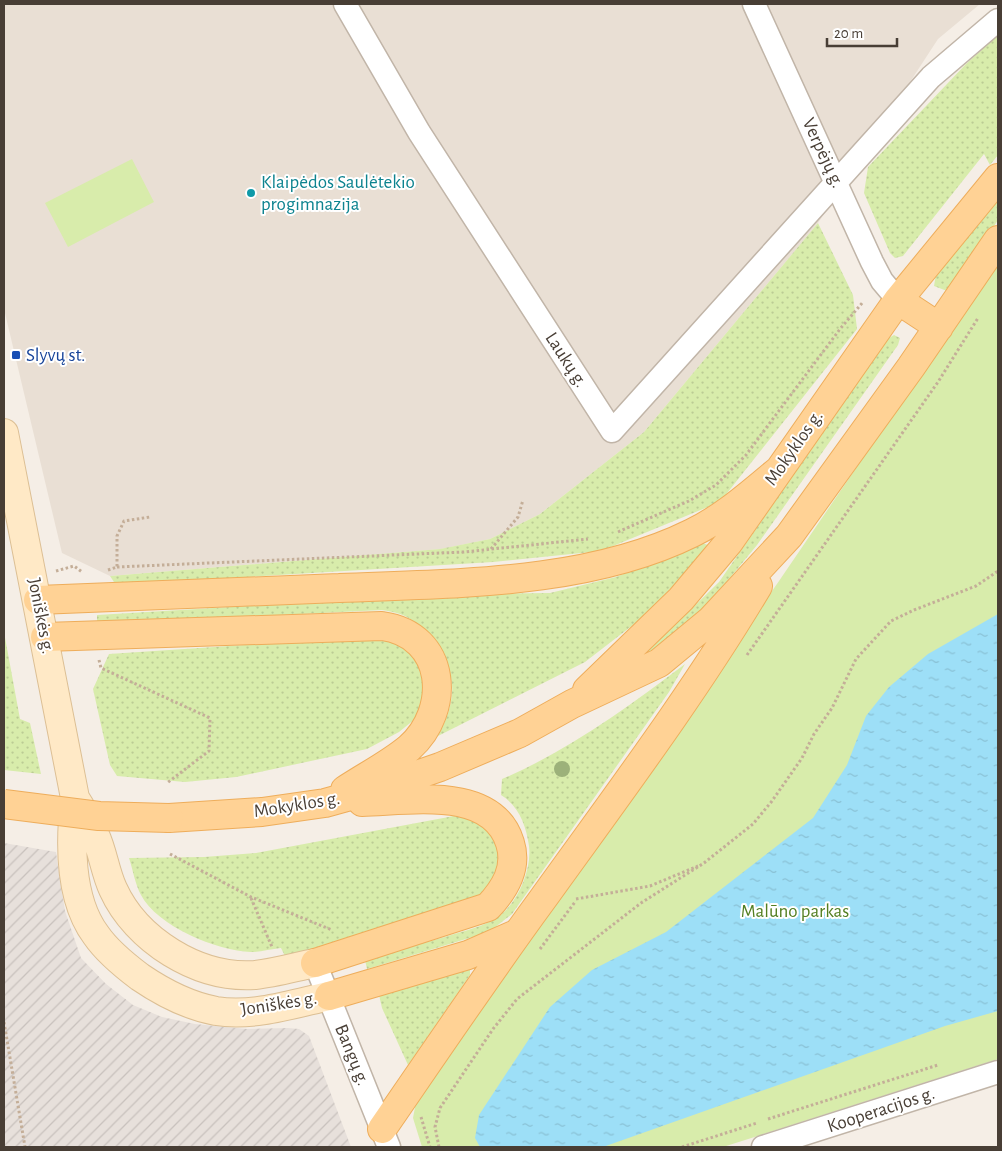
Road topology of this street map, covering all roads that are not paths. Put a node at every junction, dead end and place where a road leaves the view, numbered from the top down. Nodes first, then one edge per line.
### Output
1 (345, 4) edge
2 (754, 4) edge
3 (998, 20) edge
4 (998, 178) edge
5 (836, 181) junction
6 (998, 240) edge
7 (890, 290) junction
8 (939, 327) junction
9 (4, 433) edge
10 (779, 470) junction
11 (788, 536) junction
12 (38, 600) junction
13 (45, 637) junction
14 (572, 704) junction
15 (75, 798) junction
16 (325, 803) junction
17 (4, 804) edge
18 (518, 933) junction
19 (315, 962) junction
20 (329, 996) junction
21 (998, 1072) edge
22 (385, 1138) edge
23 (764, 1147) edge

1 - 5 street, Laukų g.
2 - 5 street, Verpėjų g.
3 - 5 street
4 - 7 main road, Mokyklos g.
5 - 7 street, Verpėjų g.
6 - 8 main road, Mokyklos g.
7 - 8 main road
7 - 10 main road, Mokyklos g.
8 - 11 main road, Mokyklos g.
9 - 12 main road, Joniškės g.
10 - 12 main road
10 - 14 main road, Mokyklos g.
11 - 14 main road, Mokyklos g.
11 - 18 main road
12 - 13 main road, Joniškės g.
13 - 15 main road, Joniškės g.
13 - 16 main road
14 - 16 main road, Mokyklos g.
15 - 19 main road, Joniškės g.
15 - 20 main road, Joniškės g.
16 - 17 main road, Mokyklos g., bridge
16 - 19 main road
18 - 20 main road
18 - 22 main road
19 - 20 street, Bangų g.
20 - 22 street, Bangų g.
21 - 23 street, Kooperacijos g.

